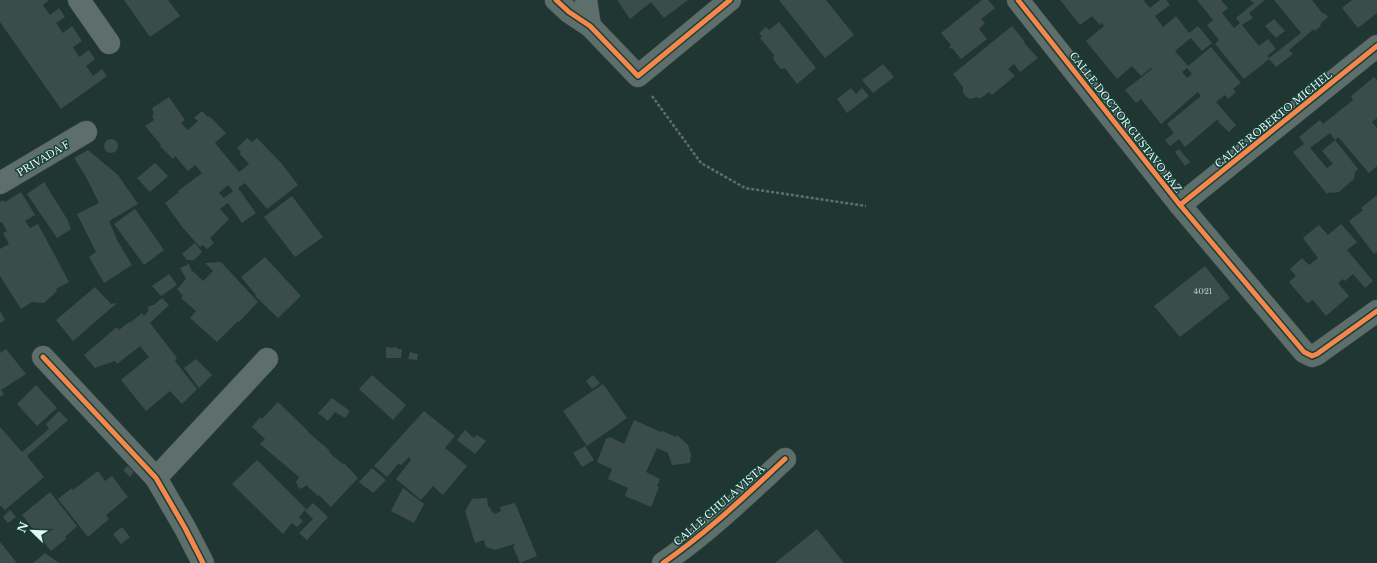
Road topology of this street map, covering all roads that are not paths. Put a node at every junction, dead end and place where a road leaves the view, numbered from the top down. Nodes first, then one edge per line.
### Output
1 (79, 0) edge
2 (730, 0) edge
3 (1018, 0) edge
4 (572, 3) edge
5 (109, 43) dead end
6 (1377, 46) edge
7 (86, 132) dead end
8 (0, 183) edge
9 (1180, 205) junction
10 (1377, 311) edge
11 (43, 357) dead end
12 (267, 359) dead end
13 (785, 459) dead end
14 (156, 478) junction
15 (203, 563) edge
16 (663, 563) edge

1 - 5 street
2 - 4 street
3 - 9 street, CALLE DOCTOR GUSTAVO BAZ
6 - 9 street, CALLE ROBERTO MICHEL
7 - 8 street, PRIVADA F
9 - 10 street, CALLE DOCTOR GUSTAVO BAZ
11 - 14 street
12 - 14 street
13 - 16 street, CALLE CHULA VISTA
14 - 15 street

